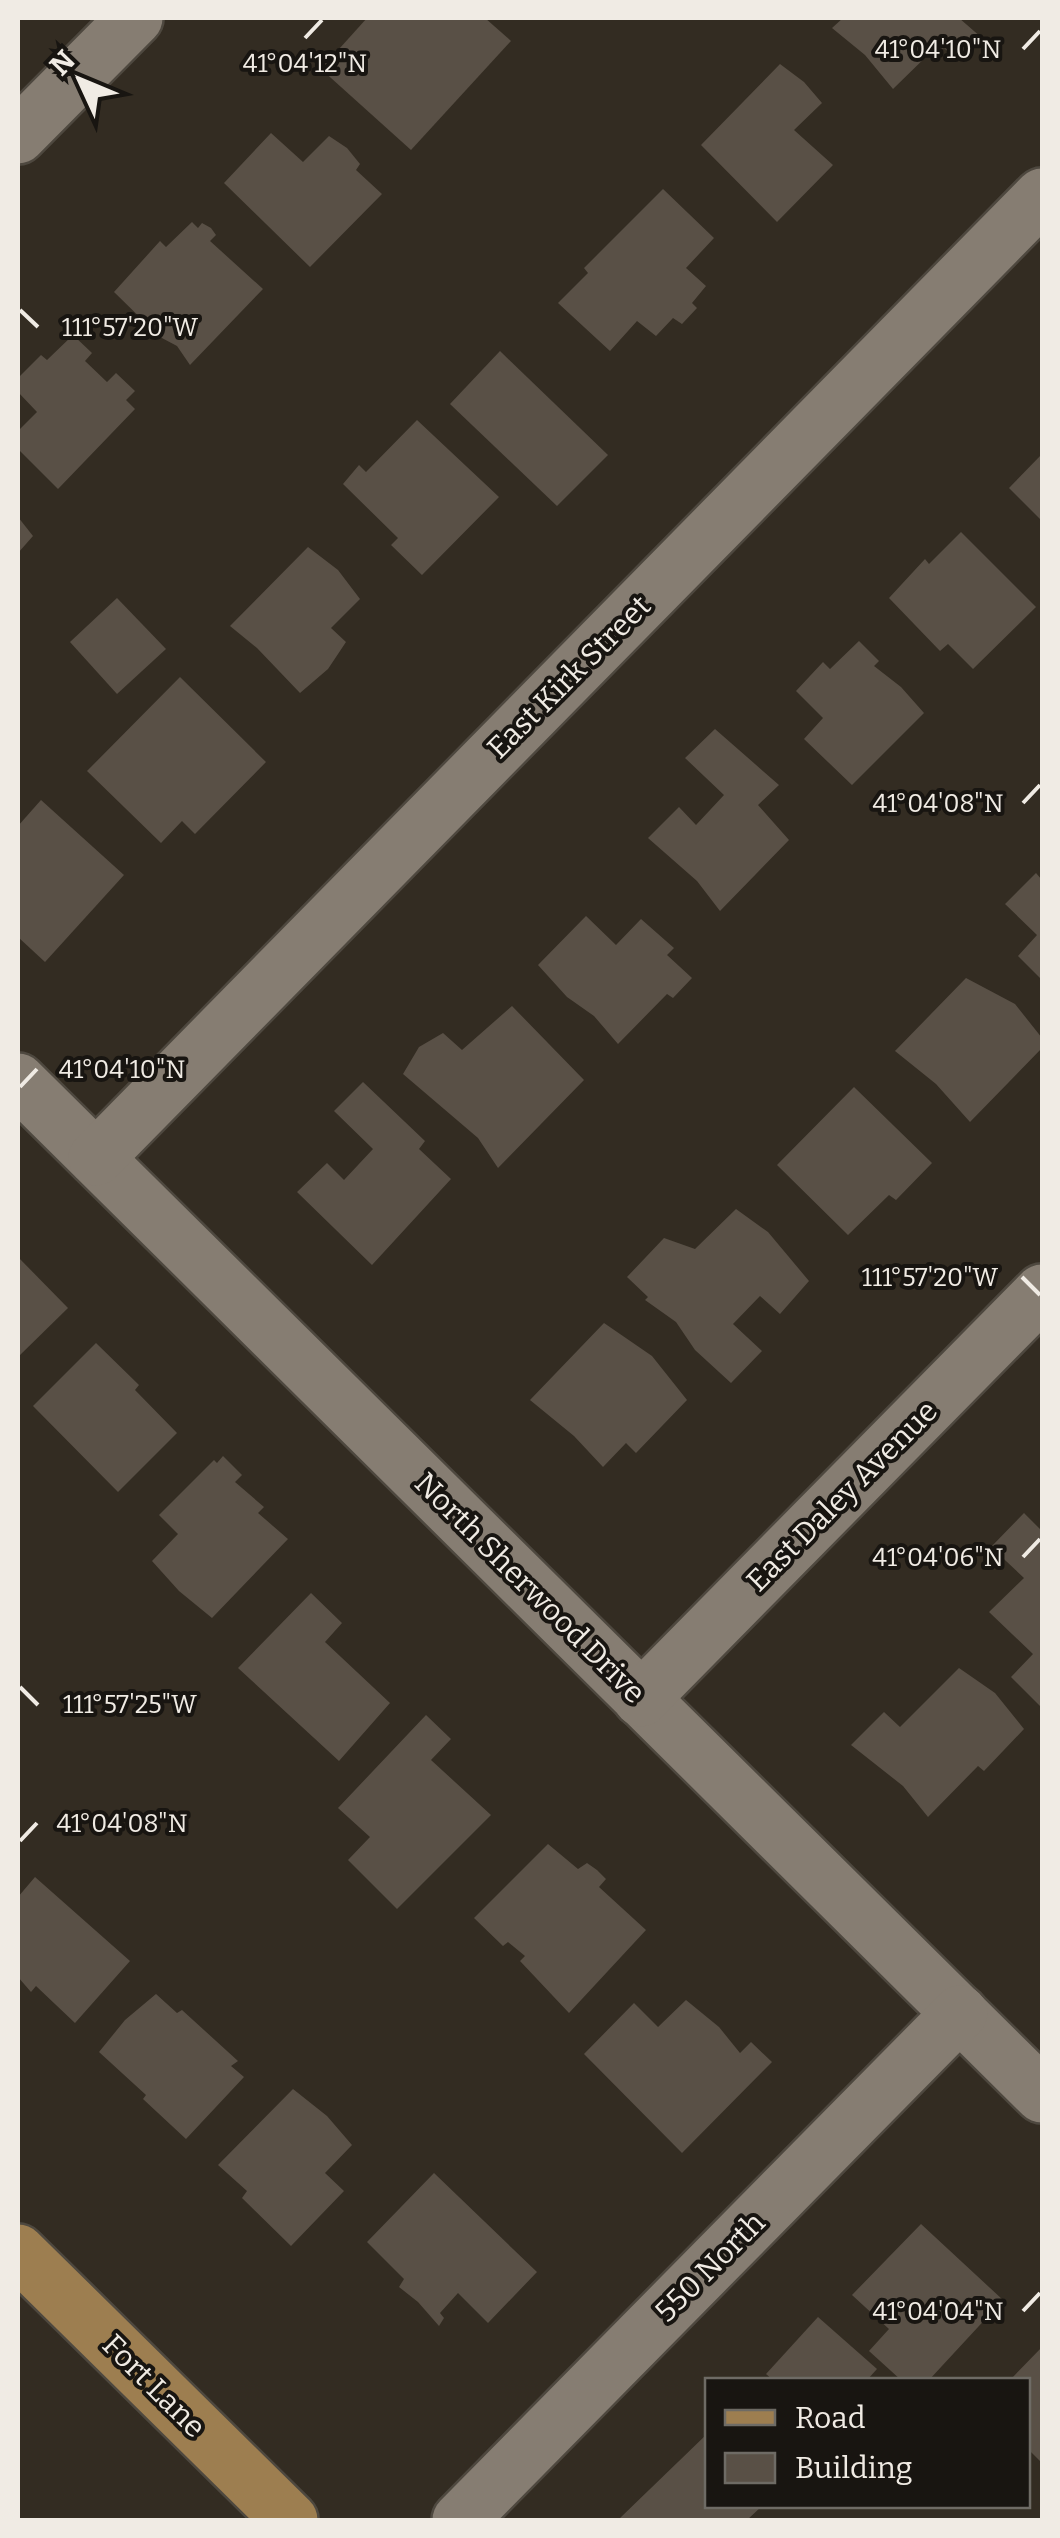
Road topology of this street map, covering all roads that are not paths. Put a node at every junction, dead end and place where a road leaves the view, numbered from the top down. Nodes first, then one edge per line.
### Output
1 (135, 18) edge
2 (18, 136) edge
3 (1042, 196) edge
4 (18, 1081) edge
5 (96, 1158) junction
6 (1042, 1292) edge
7 (641, 1699) junction
8 (960, 2013) junction
9 (1042, 2095) edge
10 (18, 2252) edge
11 (290, 2520) edge
12 (460, 2520) edge

1 - 2 street
3 - 5 street, East Kirk Street
4 - 5 street, North Sherwood Drive
5 - 7 street, North Sherwood Drive
6 - 7 street, East Daley Avenue
7 - 8 street, North Sherwood Drive
8 - 9 street, North Sherwood Drive
8 - 12 street, 550 North
10 - 11 main road, Fort Lane

